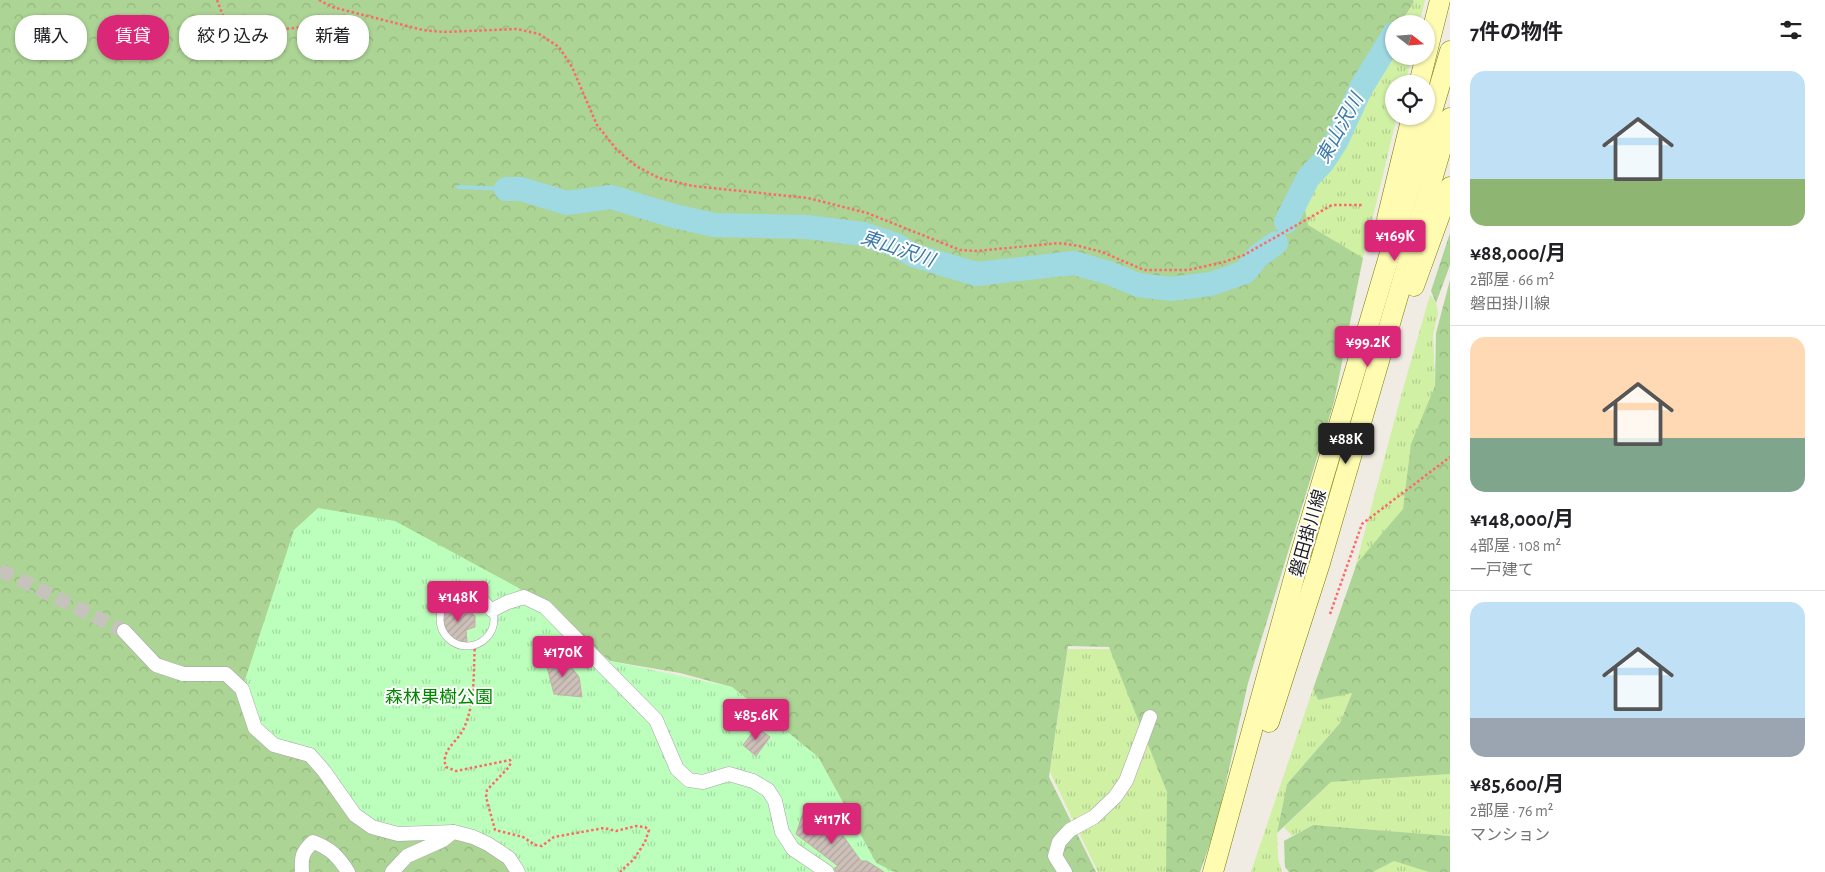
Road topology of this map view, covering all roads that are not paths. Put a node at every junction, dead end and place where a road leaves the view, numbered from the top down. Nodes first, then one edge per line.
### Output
1 (1440, 0) edge
2 (1450, 51) edge
3 (1421, 75) edge
4 (1450, 118) edge
5 (1410, 125) edge
6 (1450, 187) edge
7 (1347, 401) junction
8 (1320, 563) junction
9 (492, 610) junction
10 (124, 631) tunnel mouth
11 (1150, 717) dead end
12 (454, 832) junction
13 (302, 872) edge
14 (348, 872) edge
15 (392, 872) edge
16 (518, 872) edge
17 (827, 872) edge
18 (1065, 872) edge
19 (1213, 872) edge
20 (1220, 872) edge

1 - 3 main road
2 - 7 main road, 磐田掛川線
4 - 8 main road, 磐田掛川線
5 - 7 main road
6 - 8 main road
7 - 19 main road, 磐田掛川線
8 - 20 main road, 磐田掛川線
9 - 9 lane
9 - 17 street
10 - 12 street
11 - 18 street
12 - 15 street
12 - 16 street
13 - 14 street

